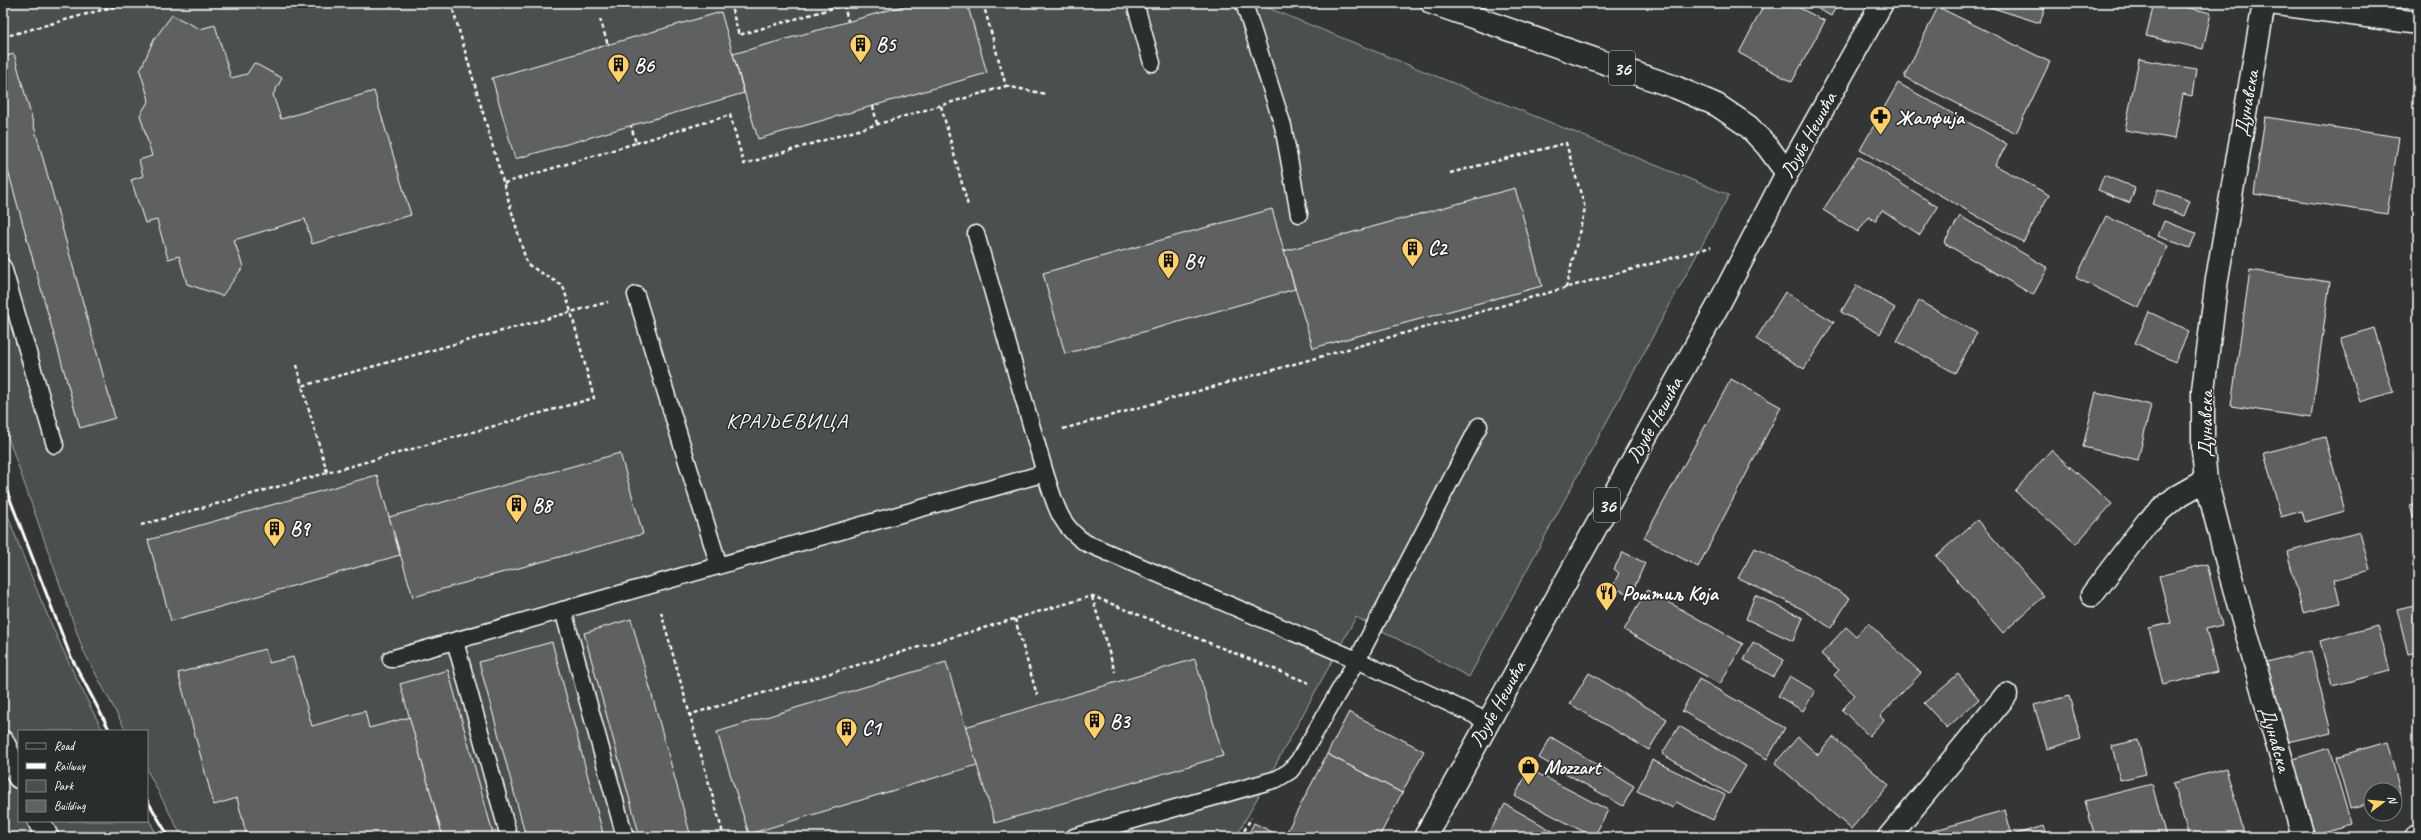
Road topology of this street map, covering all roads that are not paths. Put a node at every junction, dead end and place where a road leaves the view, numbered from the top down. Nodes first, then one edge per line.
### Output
1 (1135, 3) edge
2 (1244, 3) edge
3 (1432, 3) edge
4 (1882, 3) edge
5 (2264, 3) edge
6 (2270, 3) edge
7 (2418, 23) edge
8 (1152, 63) dead end
9 (1787, 173) junction
10 (1300, 214) dead end
11 (976, 234) road end
12 (3, 267) edge
13 (636, 294) road end
14 (1479, 426) dead end
15 (55, 446) dead end
16 (1044, 473) junction
17 (2206, 480) junction
18 (719, 566) junction
19 (2092, 595) dead end
20 (563, 610) junction
21 (455, 641) junction
22 (391, 659) dead end
23 (1357, 660) junction
24 (2006, 695) dead end
25 (1487, 721) junction
26 (3, 742) edge
27 (18, 775) edge
28 (40, 822) edge
29 (2418, 836) edge
30 (47, 837) edge
31 (509, 837) edge
32 (625, 837) edge
33 (1074, 837) edge
34 (1425, 837) edge
35 (1889, 837) edge
36 (2303, 837) edge
37 (2415, 837) edge

1 - 8 lane
2 - 10 lane
3 - 9 street, 36
4 - 9 street, Љубе Нешића / 36
5 - 17 street, Дунавска
6 - 7 street
9 - 25 street, Љубе Нешића / 36
11 - 16 lane
12 - 15 lane
13 - 18 lane
14 - 23 lane
16 - 18 lane
16 - 23 lane
17 - 19 street
17 - 36 street, Дунавска
18 - 20 lane
20 - 21 lane
20 - 32 lane
21 - 22 lane
21 - 31 lane
23 - 25 lane
23 - 33 lane
24 - 35 street
25 - 34 street, Љубе Нешића / 36
26 - 27 street
28 - 30 street
29 - 37 street

